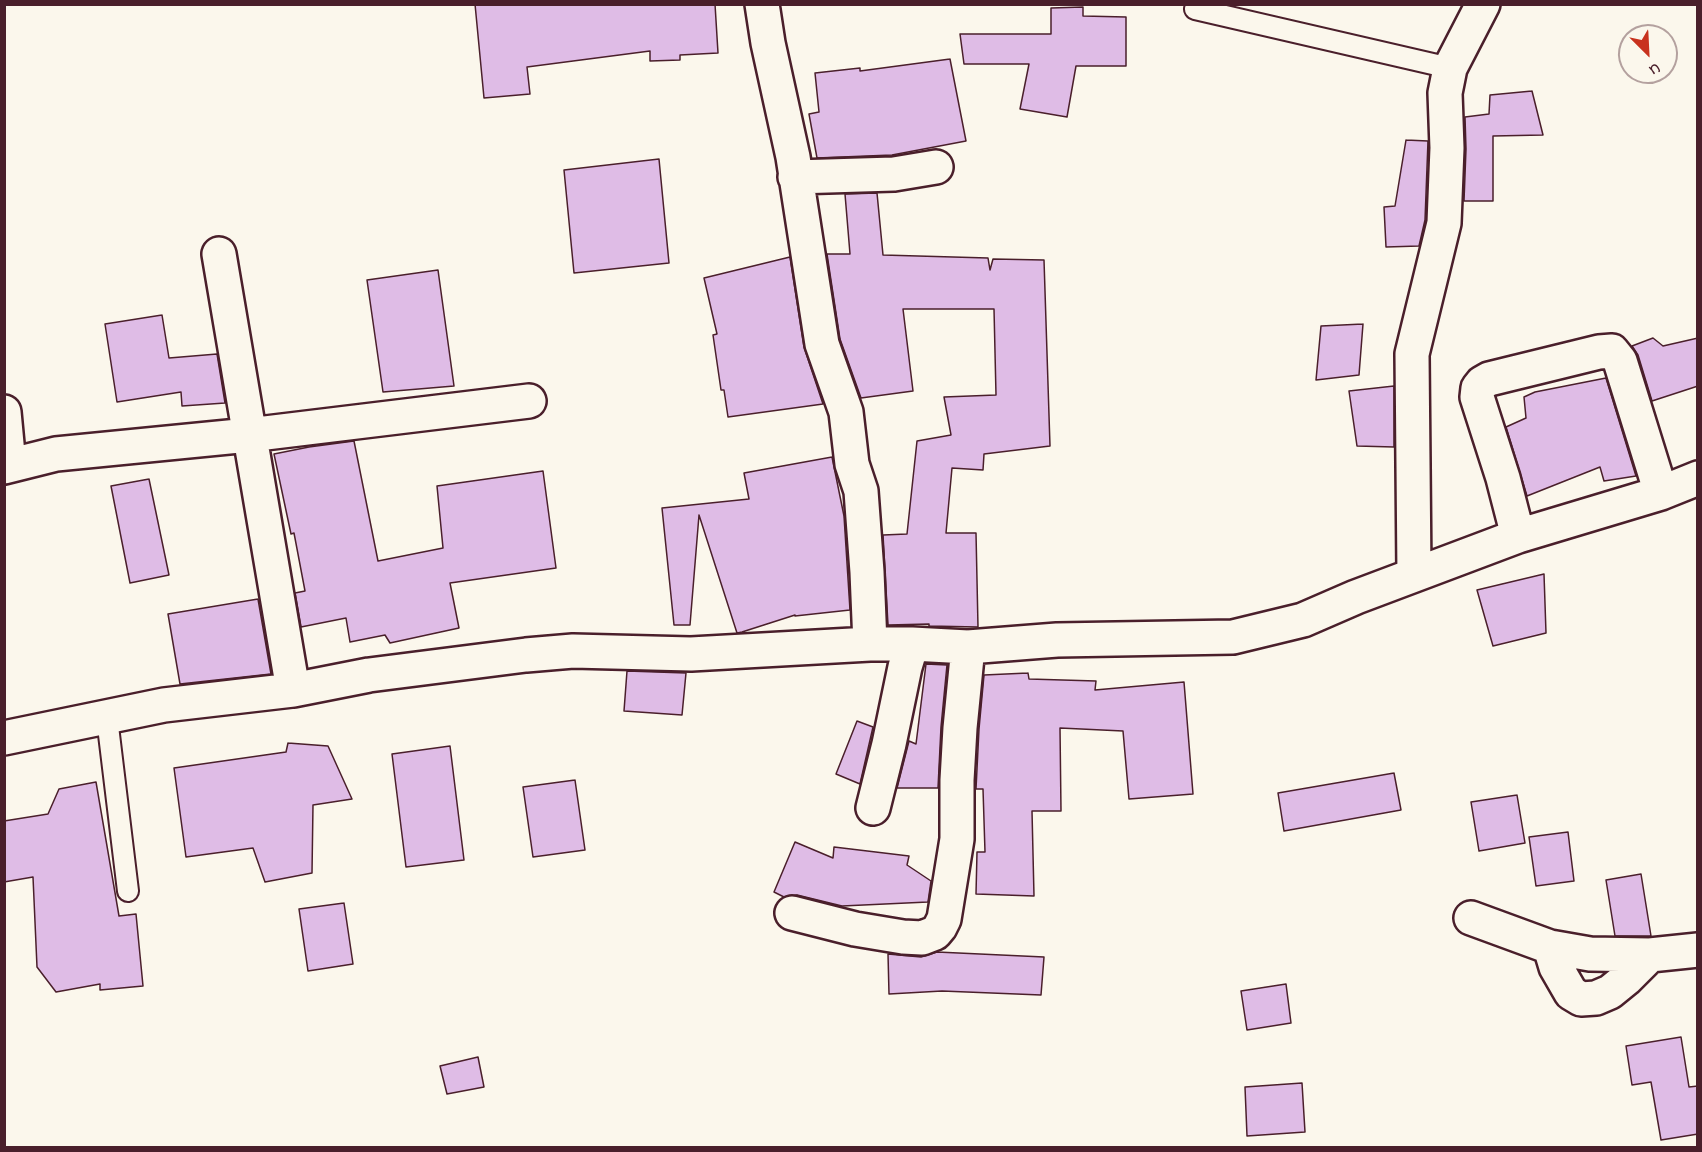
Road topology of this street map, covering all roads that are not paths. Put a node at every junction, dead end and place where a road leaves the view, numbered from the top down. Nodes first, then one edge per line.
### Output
1 (762, 4) edge
2 (1483, 4) edge
3 (1195, 9) dead end
4 (1450, 68) junction
5 (936, 167) dead end
6 (795, 177) junction
7 (219, 254) dead end
8 (529, 401) dead end
9 (4, 412) edge
10 (249, 435) junction
11 (7, 466) edge
12 (1698, 478) edge
13 (1661, 493) junction
14 (1518, 536) junction
15 (1414, 575) junction
16 (870, 644) junction
17 (912, 644) junction
18 (969, 647) junction
19 (292, 690) junction
20 (107, 718) junction
21 (4, 738) edge
22 (873, 808) dead end
23 (128, 891) dead end
24 (792, 913) dead end
25 (1471, 918) dead end
26 (1550, 947) junction
27 (1698, 950) edge
28 (1650, 955) junction

1 - 6 street
2 - 4 street
3 - 4 lane
4 - 15 street
5 - 6 street
6 - 16 street
7 - 10 street
8 - 10 street
9 - 11 street
10 - 11 street
10 - 19 street
12 - 13 street
13 - 14 street
13 - 14 street
14 - 15 street
15 - 18 street
16 - 17 street
16 - 19 street
17 - 18 street
17 - 22 street
18 - 24 street
19 - 20 street
20 - 21 street
20 - 23 lane
25 - 26 street
26 - 28 street
26 - 28 street
27 - 28 street

